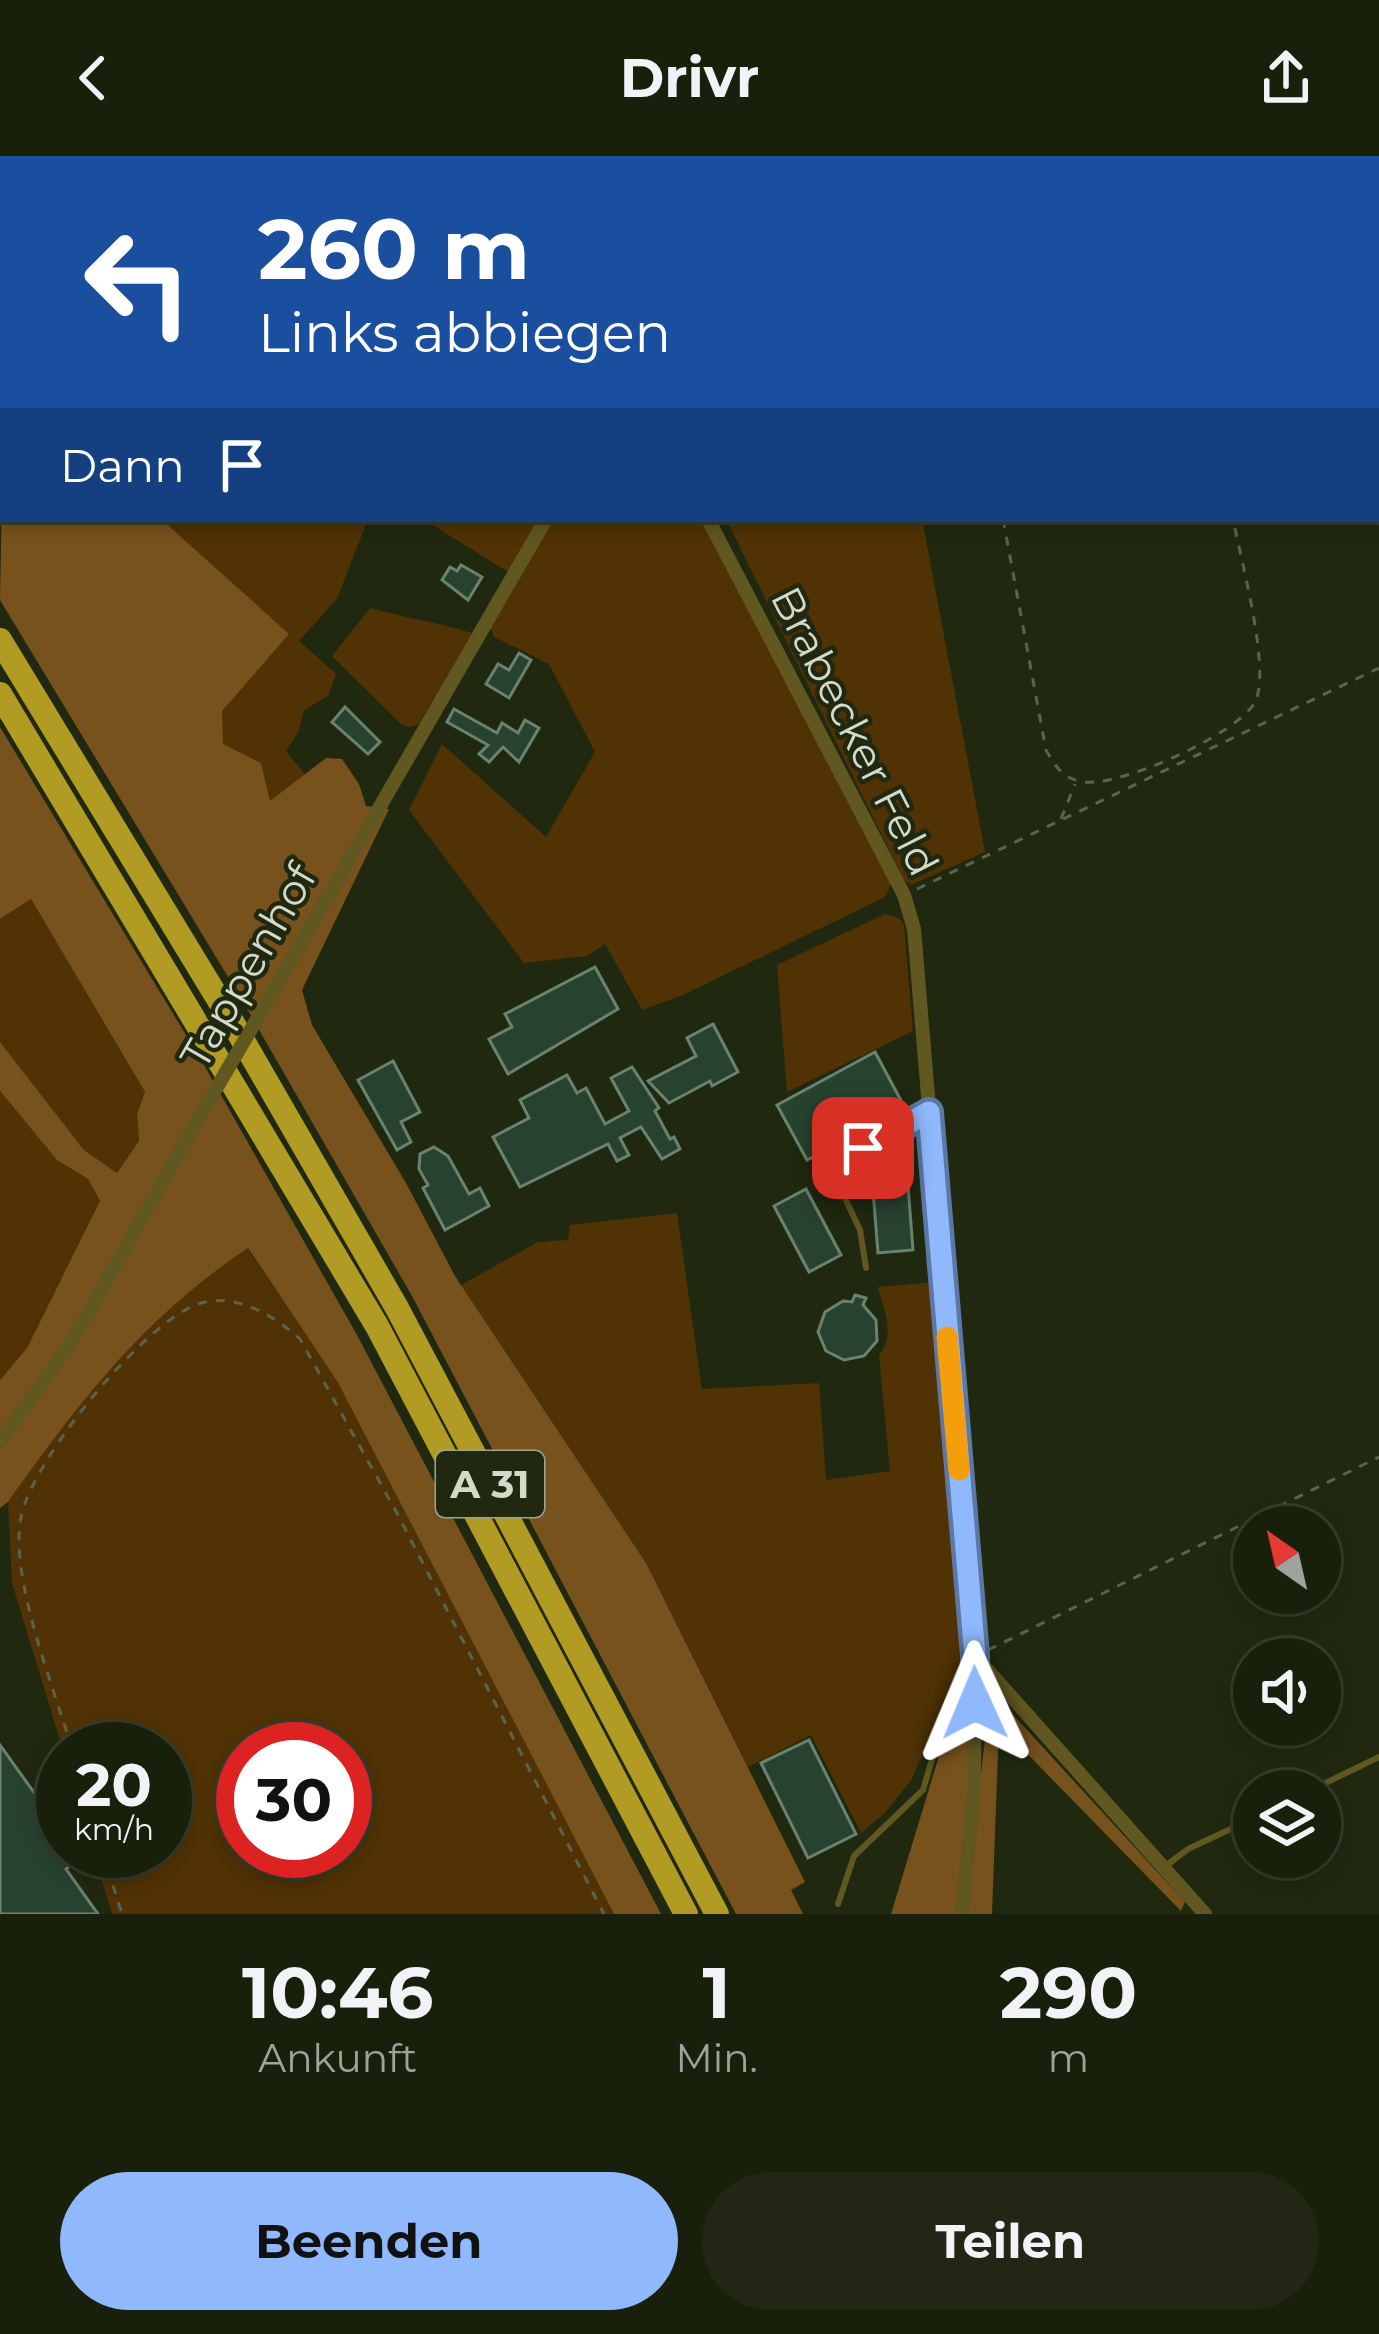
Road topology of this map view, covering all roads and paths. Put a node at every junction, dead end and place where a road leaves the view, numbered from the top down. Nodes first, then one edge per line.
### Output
1 (544, 522) edge
2 (710, 522) edge
3 (1004, 522) edge
4 (1234, 522) edge
5 (0, 640) edge
6 (1379, 668) edge
7 (0, 694) edge
8 (1076, 781) junction
9 (1060, 821) junction
10 (904, 895) junction
11 (929, 1112) junction
12 (866, 1268) dead end
13 (0, 1441) edge
14 (1379, 1456) edge
15 (975, 1658) junction
16 (64, 1722) edge
17 (1379, 1757) edge
18 (1341, 1775) edge
19 (1233, 1827) edge
20 (1163, 1868) junction
21 (111, 1878) edge
22 (838, 1904) dead end
23 (122, 1914) edge
24 (604, 1914) edge
25 (686, 1914) edge
26 (717, 1914) edge
27 (962, 1914) edge
28 (1205, 1914) edge

1 - 13 street, Tappenhof, bridge
2 - 10 street, Brabecker Feld
3 - 8 path
4 - 8 path
5 - 26 highway, A 31
6 - 9 path
7 - 25 highway, A 31
8 - 9 path
9 - 10 path
10 - 11 street, Brabecker Feld
11 - 12 lane
11 - 15 street, Brabecker Feld
14 - 15 path
15 - 20 street
15 - 22 lane
15 - 27 street, Brabecker Feld
16 - 24 path
17 - 18 lane
19 - 20 lane
20 - 28 street
21 - 23 path

